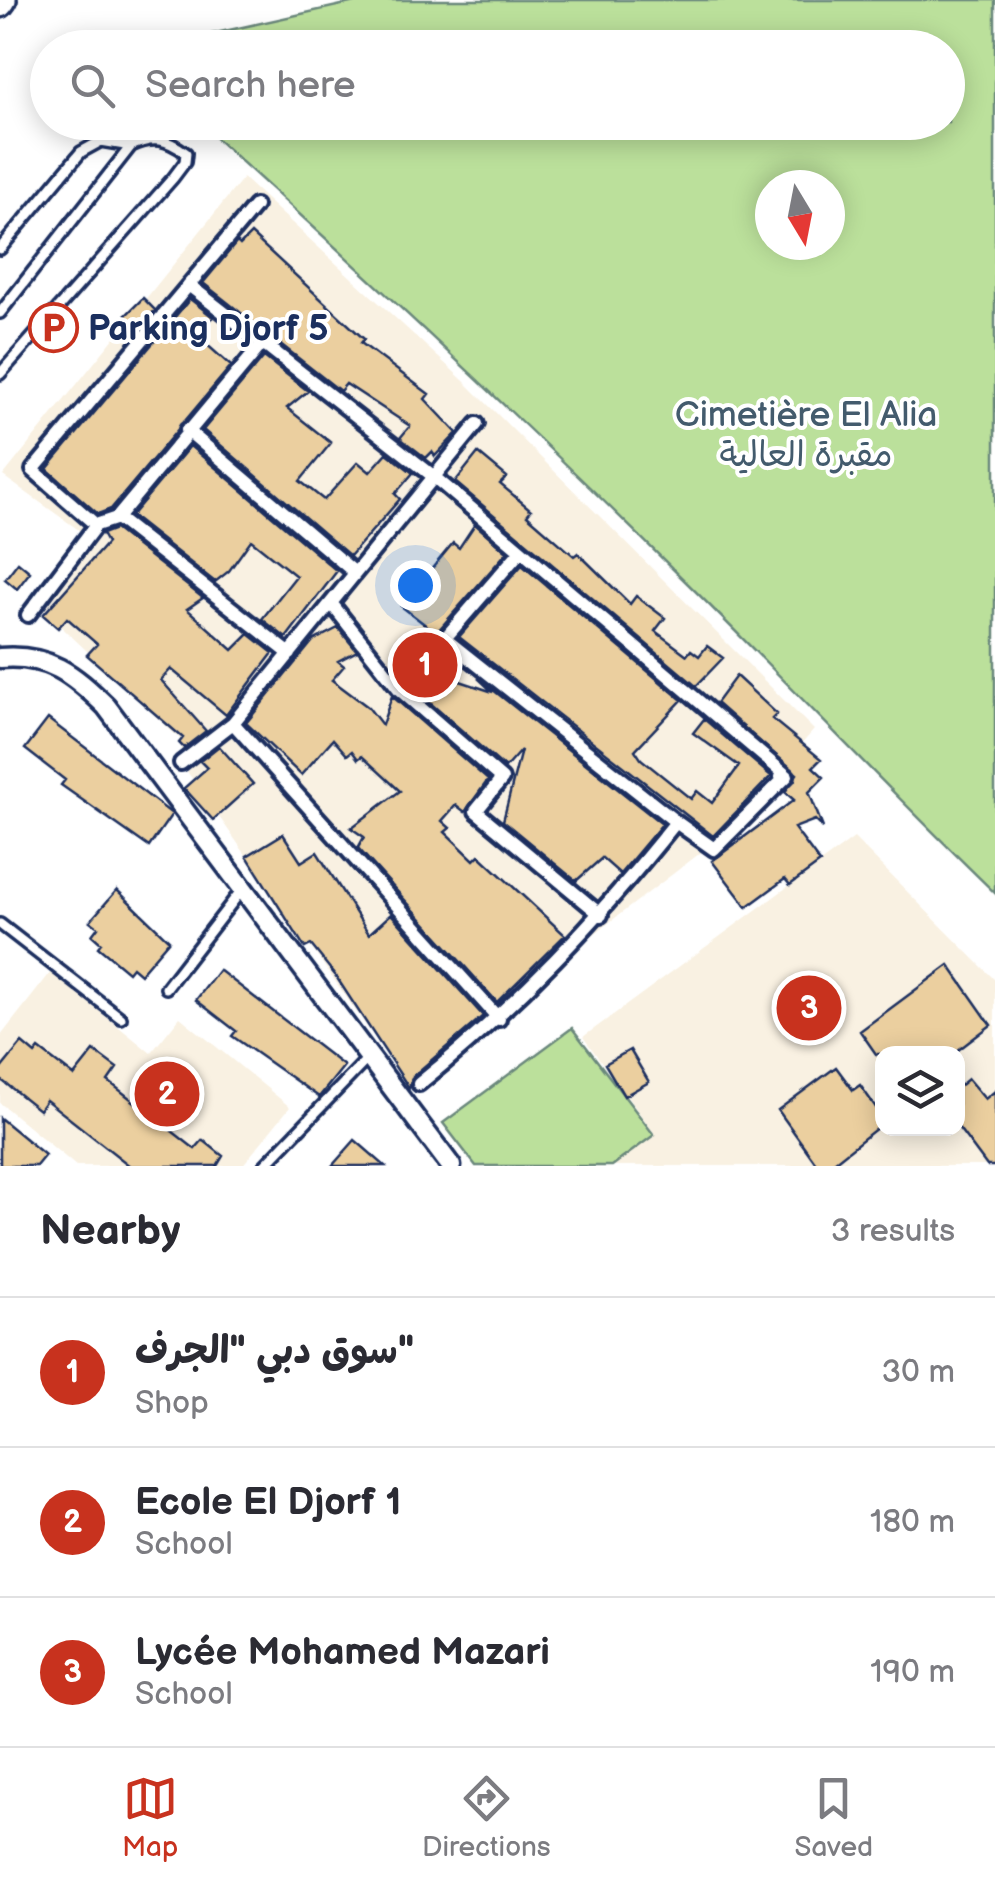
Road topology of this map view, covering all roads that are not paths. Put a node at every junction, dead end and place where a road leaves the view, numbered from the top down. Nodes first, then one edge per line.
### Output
1 (144, 140) edge
2 (168, 140) edge
3 (131, 146) junction
4 (256, 206) dead end
5 (0, 249) edge
6 (190, 286) junction
7 (0, 313) edge
8 (261, 345) junction
9 (0, 374) edge
10 (477, 424) dead end
11 (186, 430) junction
12 (433, 476) junction
13 (117, 518) junction
14 (96, 525) junction
15 (519, 553) junction
16 (354, 572) junction
17 (331, 603) junction
18 (28, 614) dead end
19 (446, 638) junction
20 (290, 654) junction
21 (0, 658) edge
22 (400, 690) junction
23 (232, 723) junction
24 (181, 764) dead end
25 (676, 822) junction
26 (245, 885) junction
27 (601, 916) junction
28 (0, 924) edge
29 (166, 988) dead end
30 (121, 1018) dead end
31 (500, 1019) junction
32 (370, 1056) junction
33 (419, 1084) dead end
34 (264, 1166) edge
35 (451, 1166) edge

1 - 3 lane
2 - 9 lane
3 - 5 lane
3 - 7 lane
4 - 6 street
6 - 8 street
6 - 14 street
8 - 11 street
8 - 12 street
10 - 12 street
11 - 13 street
11 - 16 street
12 - 15 street
12 - 16 street
13 - 14 street
13 - 20 street
14 - 18 street
15 - 19 street
15 - 25 street
16 - 17 street
17 - 20 street
17 - 22 street
19 - 22 street
19 - 25 street
20 - 23 street
21 - 26 street
22 - 27 street
23 - 24 street
23 - 31 street
25 - 27 street
26 - 29 lane
26 - 32 street
27 - 31 street
28 - 30 lane
31 - 33 street
32 - 34 lane
32 - 35 street

